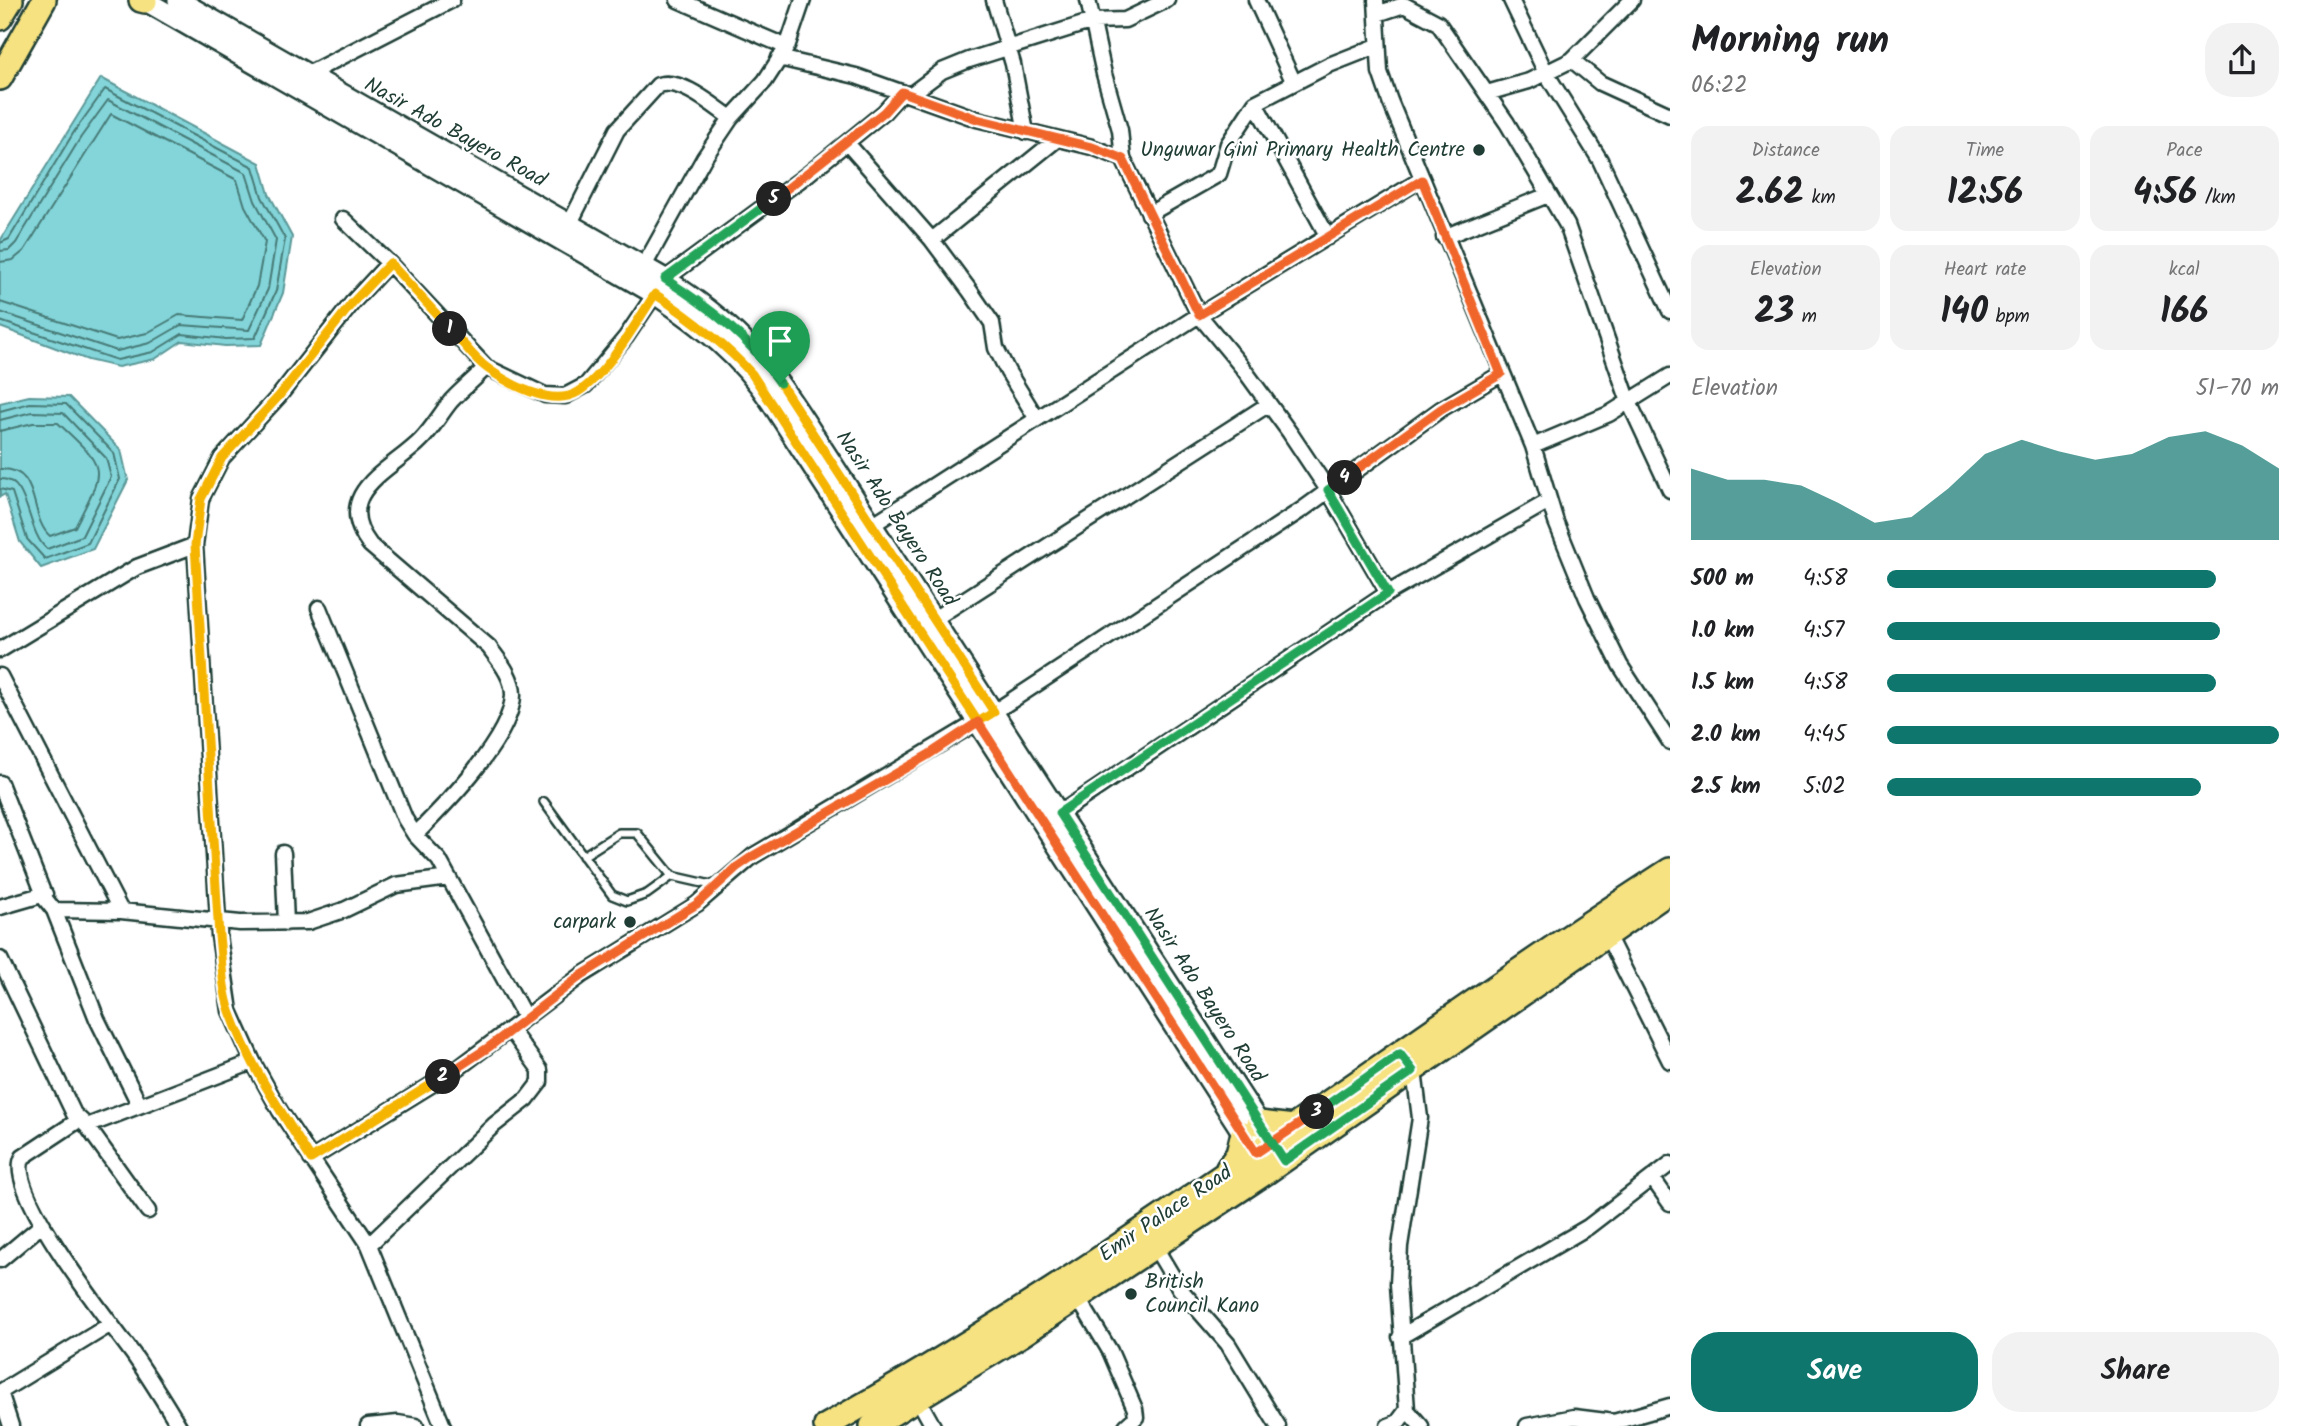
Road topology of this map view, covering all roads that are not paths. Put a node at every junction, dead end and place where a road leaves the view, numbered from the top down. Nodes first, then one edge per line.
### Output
1 (11, 0) edge
2 (143, 0) edge
3 (178, 0) edge
4 (452, 0) edge
5 (678, 0) edge
6 (803, 0) edge
7 (994, 0) edge
8 (1088, 0) edge
9 (1167, 0) edge
10 (1256, 0) edge
11 (1511, 0) edge
12 (1632, 0) edge
13 (46, 1) edge
14 (1376, 7) edge
15 (0, 18) edge
16 (1093, 21) junction
17 (1006, 46) junction
18 (1377, 46) junction
19 (783, 52) junction
20 (1572, 60) junction
21 (1546, 73) junction
22 (306, 75) junction
23 (0, 78) edge
24 (1293, 83) junction
25 (1487, 93) junction
26 (906, 94) junction
27 (1255, 103) junction
28 (1670, 115) edge
29 (731, 118) junction
30 (1026, 132) junction
31 (1056, 140) junction
32 (847, 143) junction
33 (1123, 159) junction
34 (1422, 180) junction
35 (1548, 195) junction
36 (1149, 214) junction
37 (343, 219) dead end
38 (570, 223) junction
39 (1328, 237) junction
40 (1444, 237) junction
41 (932, 240) junction
42 (390, 263) junction
43 (644, 266) junction
44 (660, 286) junction
45 (1665, 289) edge
46 (1670, 311) edge
47 (1199, 315) junction
48 (486, 368) junction
49 (1501, 374) junction
50 (1670, 376) edge
51 (1629, 402) junction
52 (1269, 404) junction
53 (1037, 419) junction
54 (1533, 446) junction
55 (1328, 490) junction
56 (1670, 491) edge
57 (1549, 501) junction
58 (872, 525) junction
59 (195, 545) junction
60 (1388, 593) junction
61 (319, 608) dead end
62 (934, 619) junction
63 (0, 650) edge
64 (0, 676) edge
65 (986, 717) junction
66 (1670, 742) edge
67 (0, 783) edge
68 (544, 802) dead end
69 (1059, 813) junction
70 (415, 835) junction
71 (282, 853) dead end
72 (583, 856) junction
73 (1670, 870) edge
74 (672, 876) junction
75 (449, 878) junction
76 (716, 886) junction
77 (1670, 891) edge
78 (44, 894) junction
79 (0, 907) edge
80 (54, 910) junction
81 (121, 911) junction
82 (219, 920) junction
83 (286, 923) junction
84 (1606, 933) junction
85 (0, 959) edge
86 (525, 1017) junction
87 (510, 1029) junction
88 (1670, 1059) edge
89 (253, 1062) junction
90 (1407, 1062) junction
91 (139, 1104) junction
92 (83, 1123) junction
93 (1294, 1127) junction
94 (1251, 1128) junction
95 (1270, 1157) junction
96 (311, 1159) junction
97 (1670, 1164) edge
98 (1223, 1175) junction
99 (1653, 1179) junction
100 (1670, 1203) edge
101 (148, 1211) dead end
102 (43, 1224) junction
103 (369, 1245) junction
104 (1155, 1247) junction
105 (0, 1260) edge
106 (1078, 1298) junction
107 (111, 1324) junction
108 (1015, 1326) junction
109 (1400, 1337) junction
110 (0, 1392) edge
111 (918, 1399) junction
112 (1670, 1406) edge
113 (1407, 1410) junction
114 (11, 1426) edge
115 (179, 1426) edge
116 (368, 1426) edge
117 (416, 1426) edge
118 (443, 1426) edge
119 (826, 1426) edge
120 (872, 1426) edge
121 (933, 1426) edge
122 (1126, 1426) edge
123 (1278, 1426) edge
124 (1388, 1426) edge
125 (1421, 1426) edge
126 (1527, 1426) edge

1 - 15 main road
2 - 44 street
3 - 22 street, Nasir Ado Bayero Road
4 - 22 street
5 - 19 street
6 - 19 street
7 - 17 street
8 - 16 street
9 - 16 street
10 - 24 street
11 - 21 street
12 - 20 street
13 - 23 main road
14 - 18 street
14 - 25 street
16 - 17 street
16 - 33 street
17 - 26 street
17 - 30 street
18 - 24 street
18 - 34 street
19 - 26 street
19 - 29 street
20 - 21 street
20 - 28 street
21 - 25 street
21 - 45 street
22 - 38 street, Nasir Ado Bayero Road
24 - 27 street
25 - 35 street
26 - 30 street
26 - 32 street
27 - 36 street
27 - 39 street
29 - 38 street
29 - 43 street
30 - 31 street
31 - 33 street
31 - 41 street
32 - 41 street
32 - 44 street
33 - 36 street
34 - 39 street
34 - 40 street
35 - 40 street
35 - 51 street
36 - 47 street
37 - 42 street
38 - 43 street, Nasir Ado Bayero Road
39 - 47 street
40 - 49 street
41 - 53 street
42 - 48 street
42 - 59 street
43 - 44 street, Nasir Ado Bayero Road
44 - 48 street
44 - 58 street, Nasir Ado Bayero Road
44 - 65 street
45 - 46 street
47 - 52 street
47 - 53 street
48 - 70 street
49 - 54 street
49 - 55 street
50 - 51 street
51 - 54 street
51 - 56 street
52 - 55 street
52 - 62 street
53 - 58 street
54 - 57 street
55 - 60 street
55 - 65 street
57 - 60 street
57 - 66 street
58 - 62 street, Nasir Ado Bayero Road
59 - 63 street
59 - 82 street
60 - 69 street
61 - 70 street
62 - 65 street, Nasir Ado Bayero Road
64 - 81 street
65 - 69 street, Nasir Ado Bayero Road
65 - 76 street
65 - 94 street
67 - 78 street
68 - 72 lane
69 - 94 street, Nasir Ado Bayero Road
70 - 75 street
71 - 83 street
72 - 74 lane
72 - 74 lane
73 - 90 main road, Emir Palace Road
74 - 76 lane
75 - 83 street
75 - 86 street
76 - 86 street
77 - 84 main road, Emir Palace Road
78 - 79 street
78 - 80 street
80 - 81 street
80 - 91 street
81 - 82 street
82 - 83 street
82 - 89 street
84 - 88 street
84 - 90 main road, Emir Palace Road
85 - 92 street
86 - 87 street
87 - 96 street
87 - 103 street
89 - 91 street
89 - 96 street
90 - 93 main road, Emir Palace Road
90 - 95 main road, Emir Palace Road
90 - 109 street
91 - 92 street
92 - 101 street
92 - 102 street
93 - 94 main road
93 - 95 main road, Emir Palace Road
94 - 95 street, Nasir Ado Bayero Road
94 - 98 main road
95 - 98 main road, Emir Palace Road
95 - 104 main road, Emir Palace Road
96 - 103 street
97 - 99 street
98 - 108 main road, Emir Palace Road
99 - 100 street
99 - 109 street
102 - 105 street
102 - 107 street
103 - 118 street
104 - 106 main road, Emir Palace Road
104 - 123 street
106 - 108 main road, Emir Palace Road
106 - 122 street
107 - 110 street
107 - 115 street
108 - 111 main road, Emir Palace Road
108 - 119 main road, Emir Palace Road
109 - 113 street
110 - 114 street
111 - 120 main road, Emir Palace Road
111 - 121 street
112 - 126 street
113 - 124 street
113 - 125 street
116 - 117 street

